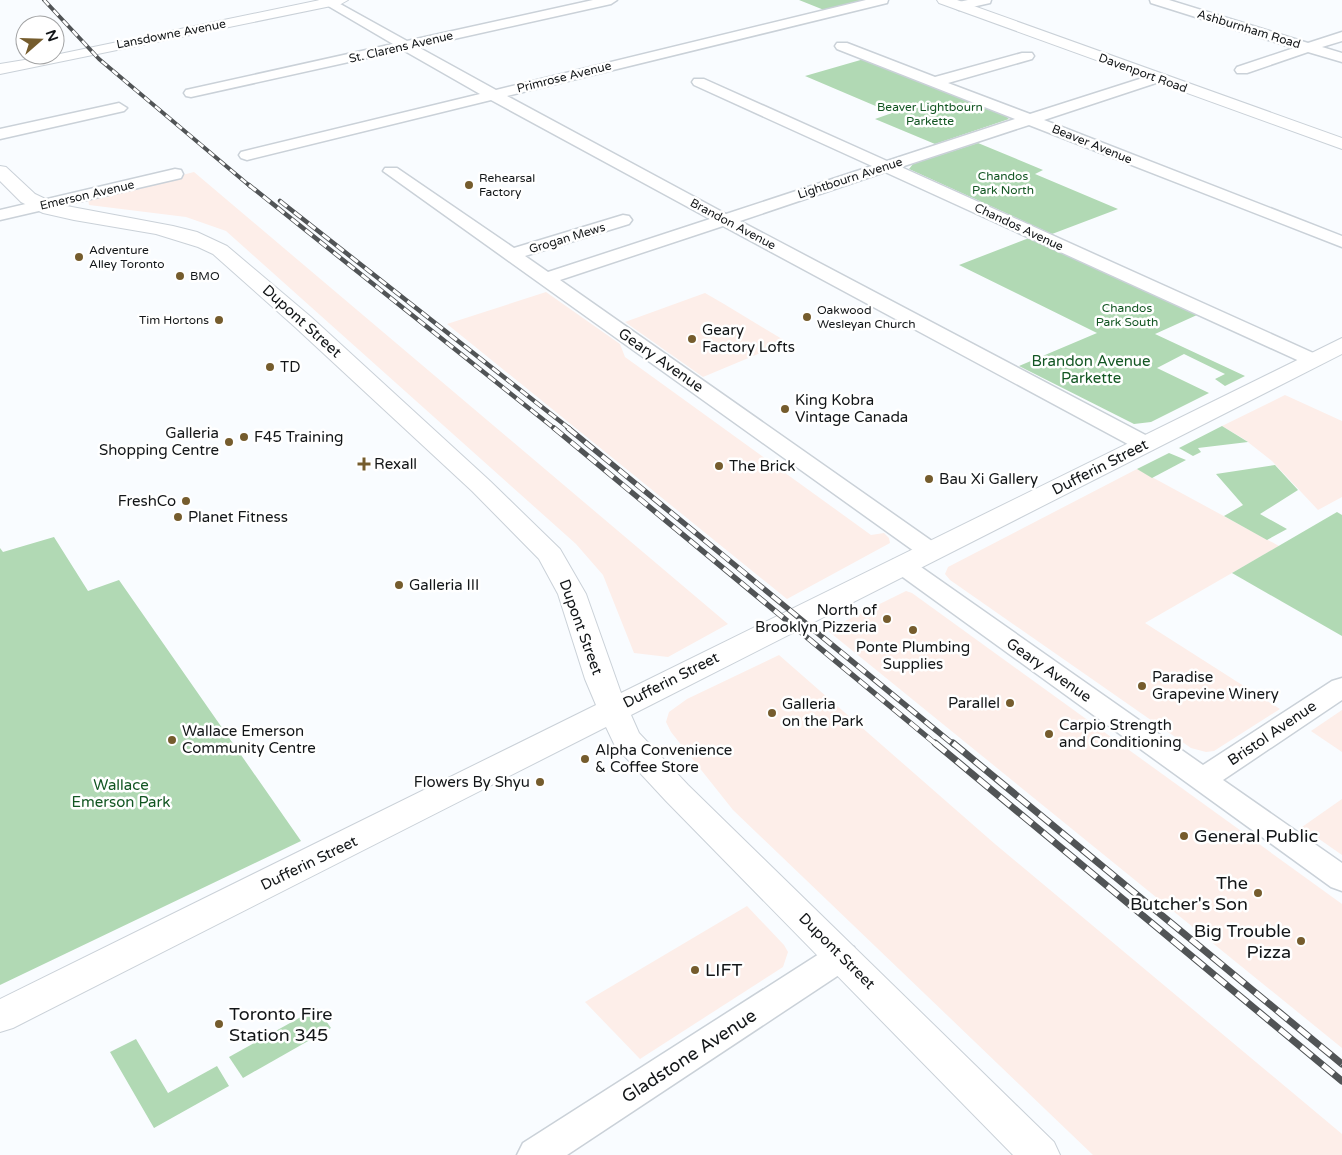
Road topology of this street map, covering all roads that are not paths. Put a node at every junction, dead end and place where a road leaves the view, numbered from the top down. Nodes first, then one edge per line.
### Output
1 (611, 0) edge
2 (882, 0) edge
3 (944, 0) edge
4 (985, 0) edge
5 (1156, 0) edge
6 (331, 1) edge
7 (959, 6) junction
8 (1342, 36) edge
9 (406, 45) junction
10 (842, 46) dead end
11 (1309, 47) junction
12 (1027, 56) dead end
13 (1342, 58) edge
14 (0, 69) edge
15 (1242, 70) dead end
16 (1157, 78) junction
17 (699, 82) dead end
18 (934, 82) junction
19 (191, 93) dead end
20 (493, 94) junction
21 (119, 108) dead end
22 (1030, 119) junction
23 (0, 134) edge
24 (1342, 144) edge
25 (247, 155) dead end
26 (887, 166) junction
27 (0, 171) edge
28 (391, 171) dead end
29 (174, 174) dead end
30 (42, 205) junction
31 (0, 215) edge
32 (623, 220) dead end
33 (726, 220) junction
34 (1342, 242) edge
35 (511, 255) junction
36 (544, 279) junction
37 (1342, 345) edge
38 (1313, 360) junction
39 (1145, 444) junction
40 (930, 551) junction
41 (902, 565) junction
42 (1342, 687) edge
43 (612, 710) junction
44 (1203, 779) junction
45 (1342, 879) edge
46 (842, 956) junction
47 (0, 1017) edge
48 (536, 1155) edge
49 (1039, 1155) edge

1 - 9 street, St. Clarens Avenue
2 - 20 street, Primrose Avenue
3 - 7 main road, Davenport Road
4 - 7 street
5 - 11 street, Ashburnham Road
6 - 9 street, Brandon Avenue
6 - 14 main road, Lansdowne Avenue
7 - 16 main road, Davenport Road
8 - 11 street
9 - 19 street, St. Clarens Avenue
9 - 20 street, Brandon Avenue
10 - 18 street, Beaver Avenue
11 - 13 street, Ashburnham Road
11 - 15 street
12 - 18 street
16 - 22 street, Lightbourn Avenue
16 - 24 main road, Davenport Road
17 - 26 street, Chandos Avenue
18 - 22 street, Beaver Avenue
20 - 25 street, Primrose Avenue
20 - 33 street, Brandon Avenue
21 - 23 street
22 - 26 street, Lightbourn Avenue
22 - 34 street, Beaver Avenue
26 - 33 street, Lightbourn Avenue
26 - 38 street, Chandos Avenue
27 - 30 main road, Dupont Street
28 - 35 street, Geary Avenue
29 - 30 street, Emerson Avenue
30 - 31 street, Emerson Avenue
30 - 43 main road, Dupont Street
32 - 35 street, Grogan Mews
33 - 36 street, Lightbourn Avenue
33 - 39 street, Brandon Avenue
35 - 36 street, Geary Avenue
36 - 40 street, Geary Avenue
37 - 38 main road, Dufferin Street
38 - 39 main road, Dufferin Street
39 - 40 main road, Dufferin Street
40 - 41 main road, Dufferin Street
41 - 43 main road, Dufferin Street
41 - 44 street, Geary Avenue
42 - 44 street, Bristol Avenue
43 - 46 main road, Dupont Street
43 - 47 main road, Dufferin Street
44 - 45 street, Geary Avenue
46 - 48 street, Gladstone Avenue
46 - 49 main road, Dupont Street

